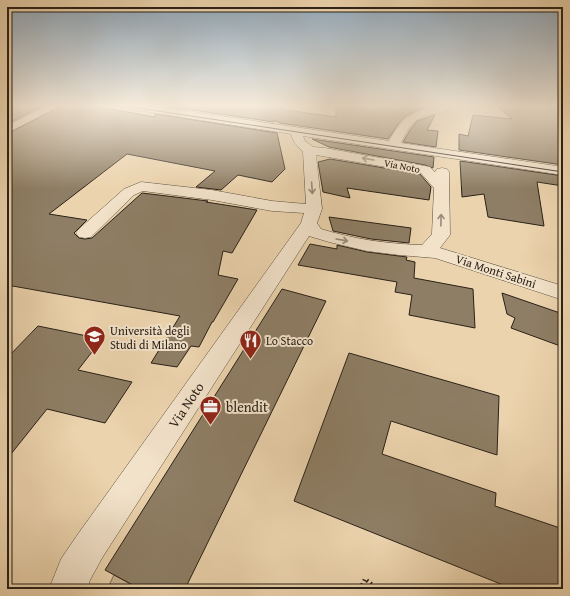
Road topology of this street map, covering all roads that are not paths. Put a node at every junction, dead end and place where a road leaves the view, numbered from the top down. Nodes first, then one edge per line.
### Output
1 (296, 133) edge
2 (303, 133) edge
3 (399, 133) edge
4 (394, 146) junction
5 (309, 151) junction
6 (445, 153) junction
7 (563, 171) edge
8 (442, 186) junction
9 (312, 216) junction
10 (85, 233) dead end
11 (428, 250) junction
12 (563, 293) edge
13 (68, 589) edge

1 - 5 street
2 - 4 street
3 - 4 street
4 - 6 street
8 -> 5 street, Via Noto
5 -> 9 street
6 - 7 street
6 - 8 street
11 -> 8 street
9 - 10 street
9 -> 11 street
9 - 13 street, Via Noto
11 - 12 street, Via Monti Sabini

